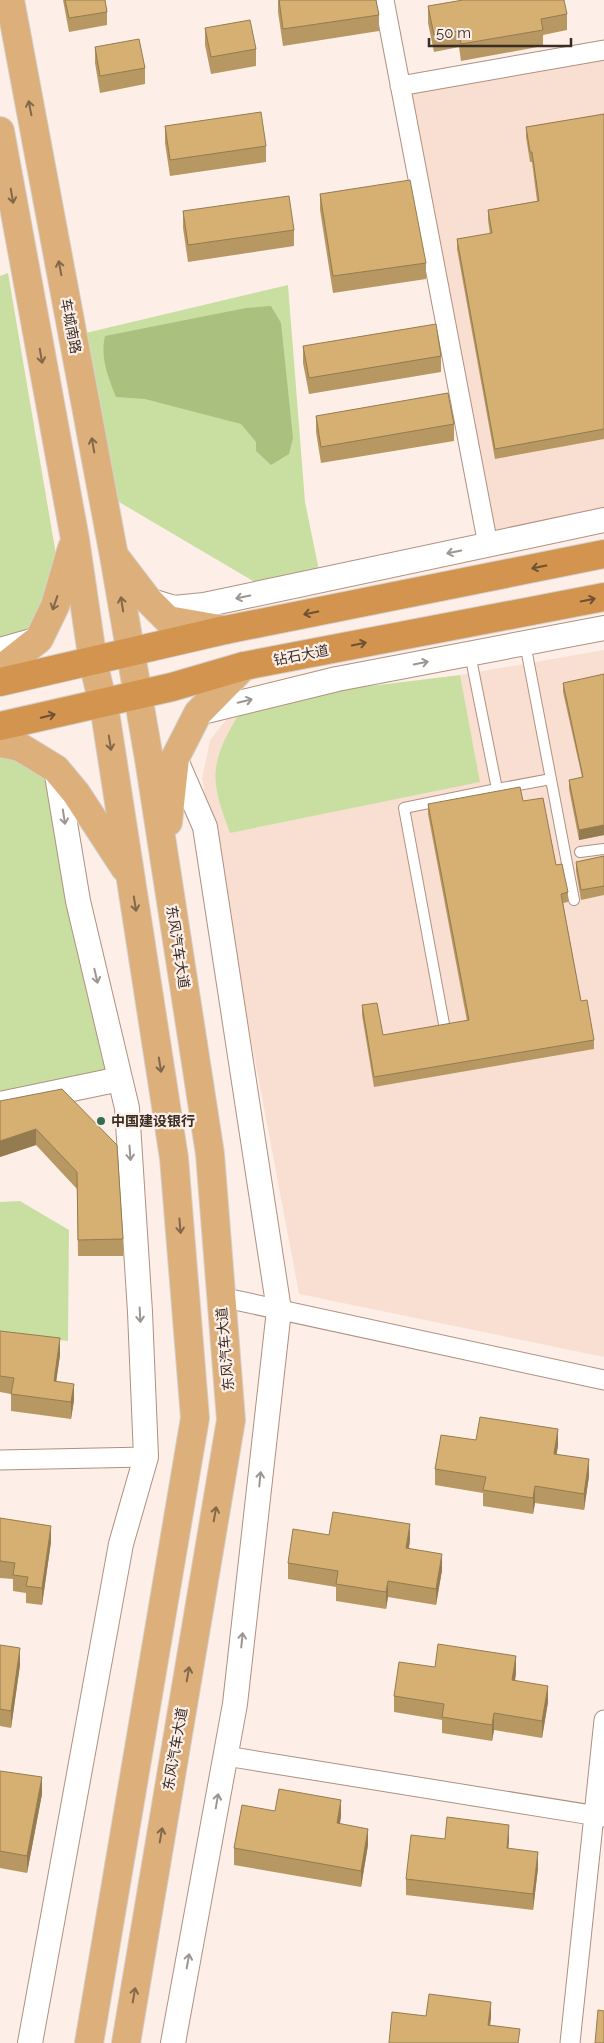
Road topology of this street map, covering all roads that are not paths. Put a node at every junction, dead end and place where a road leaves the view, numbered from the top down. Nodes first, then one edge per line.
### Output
1 (10, 0) edge
2 (384, 0) edge
3 (604, 50) edge
4 (400, 86) junction
5 (0, 131) edge
6 (604, 520) edge
7 (75, 540) junction
8 (488, 545) junction
9 (604, 554) edge
10 (114, 556) junction
11 (604, 596) edge
12 (148, 600) junction
13 (493, 618) junction
14 (604, 621) edge
15 (604, 628) edge
16 (225, 630) junction
17 (39, 639) junction
18 (525, 643) junction
19 (0, 650) edge
20 (130, 652) junction
21 (470, 654) junction
22 (93, 662) junction
23 (244, 666) junction
24 (0, 670) edge
25 (0, 682) edge
26 (137, 695) junction
27 (103, 702) junction
28 (198, 713) junction
29 (0, 726) edge
30 (7, 748) edge
31 (175, 758) junction
32 (56, 769) junction
33 (551, 779) junction
34 (497, 789) junction
35 (604, 849) edge
36 (580, 852) dead end
37 (164, 861) junction
38 (130, 875) junction
39 (574, 900) dead end
40 (444, 1024) edge
41 (120, 1079) junction
42 (0, 1104) edge
43 (221, 1297) junction
44 (279, 1310) junction
45 (604, 1380) edge
46 (146, 1457) junction
47 (0, 1460) edge
48 (604, 1720) edge
49 (226, 1756) junction
50 (598, 1816) edge
51 (30, 2043) edge
52 (90, 2043) edge
53 (126, 2043) edge
54 (173, 2043) edge
55 (570, 2043) edge

10 -> 1 main road, 车城南路
2 - 4 street
3 - 4 street
4 - 8 street
5 -> 7 main road
6 - 8 street
7 -> 17 main road
7 - 22 main road
8 -> 12 street
9 -> 16 highway
10 - 12 main road
20 -> 10 main road, 车城南路
13 -> 11 highway, 钻石大道
12 - 16 main road
13 - 14 street
23 -> 13 highway, 钻石大道
15 - 18 street
16 - 20 highway
17 - 19 street
17 - 24 main road
18 - 21 street
18 - 33 lane
20 - 22 highway
20 - 26 main road, 东风汽车大道
28 -> 21 street
21 - 34 lane
22 - 25 highway
22 - 27 main road
23 - 26 highway, 钻石大道
23 - 28 main road
26 - 27 highway, 钻石大道
26 - 37 main road, 东风汽车大道
29 -> 27 highway, 钻石大道
27 -> 38 main road
28 - 31 main road
30 - 32 main road
31 - 37 main road
31 - 44 street
32 - 38 main road
32 -> 41 street
33 - 34 lane
33 - 39 lane
34 - 40 lane
35 - 36 lane
37 - 43 main road, 东风汽车大道
38 -> 52 main road
41 - 42 street
41 -> 46 street
43 - 44 street
53 -> 43 main road, 东风汽车大道
44 - 45 street
49 -> 44 street
46 - 47 street
46 - 51 street
48 - 50 street
49 - 50 street
54 -> 49 street
50 - 55 street

